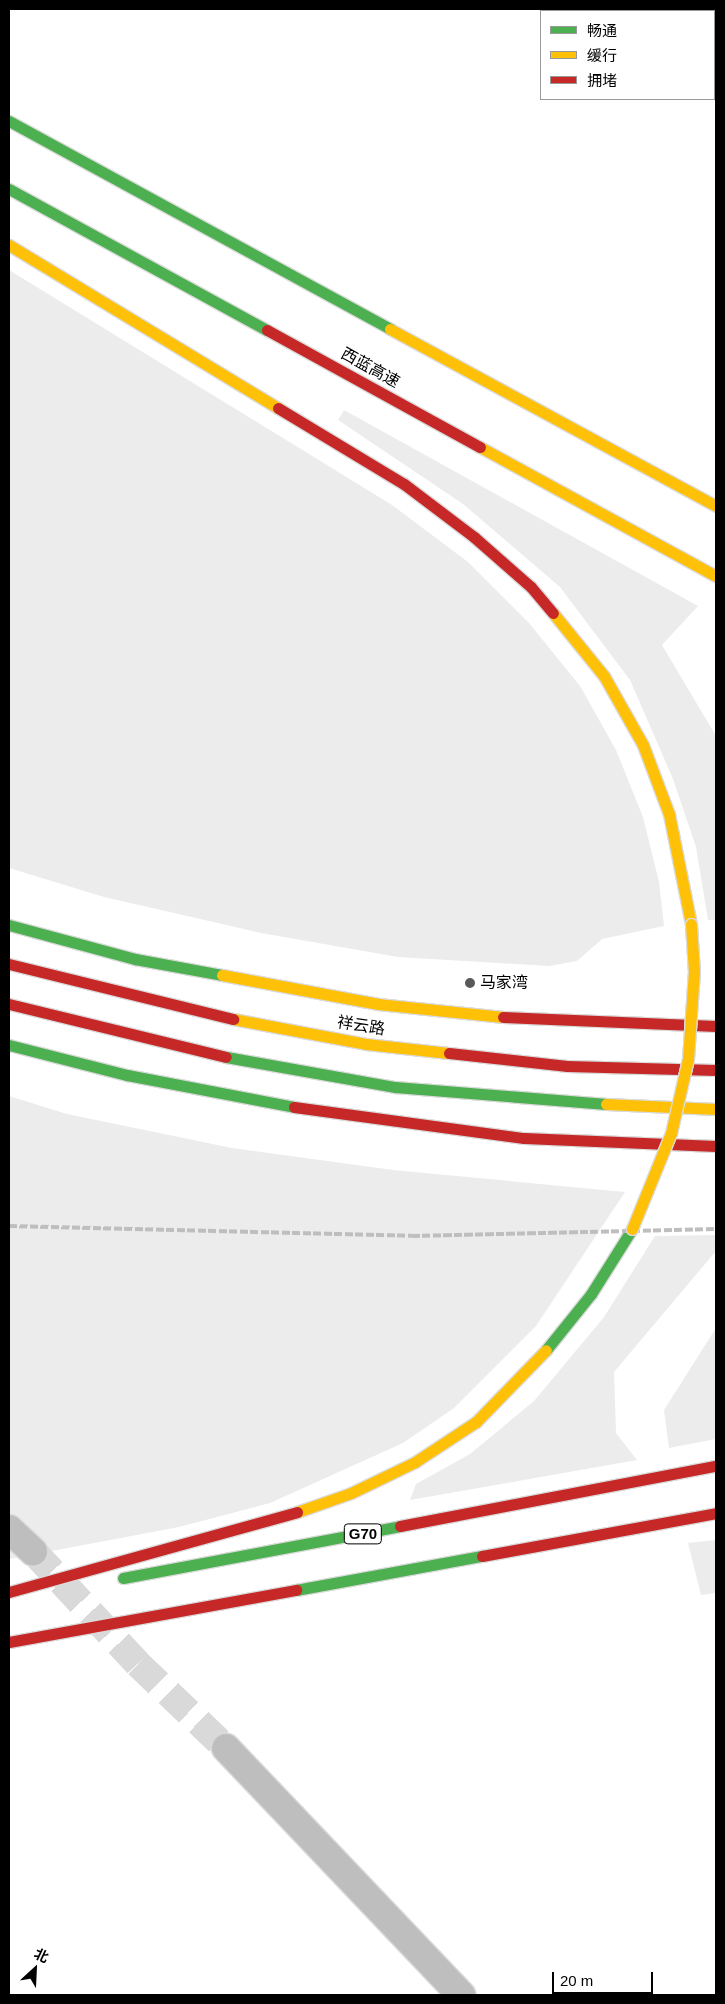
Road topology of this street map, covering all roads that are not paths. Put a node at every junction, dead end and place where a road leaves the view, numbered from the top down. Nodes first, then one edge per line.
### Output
1 (9, 120) edge
2 (9, 189) edge
3 (9, 245) edge
4 (716, 506) edge
5 (716, 576) edge
6 (9, 925) edge
7 (9, 964) edge
8 (9, 1004) edge
9 (716, 1026) edge
10 (9, 1045) edge
11 (716, 1070) edge
12 (716, 1109) edge
13 (716, 1146) edge
14 (716, 1466) edge
15 (716, 1504) edge
16 (716, 1513) edge
17 (9, 1529) edge
18 (591, 1533) junction
19 (33, 1550) tunnel mouth
20 (9, 1593) edge
21 (9, 1642) edge
22 (226, 1748) tunnel mouth
23 (461, 1995) edge

1 - 4 main road
2 - 5 main road, 西蓝高速
3 - 20 main road, bridge
6 - 9 main road
7 - 11 main road, 祥云路
8 - 12 main road
10 - 13 main road
14 - 20 main road, G70
15 - 18 main road
16 - 18 main road
17 - 19 street
18 - 21 main road
22 - 23 street

